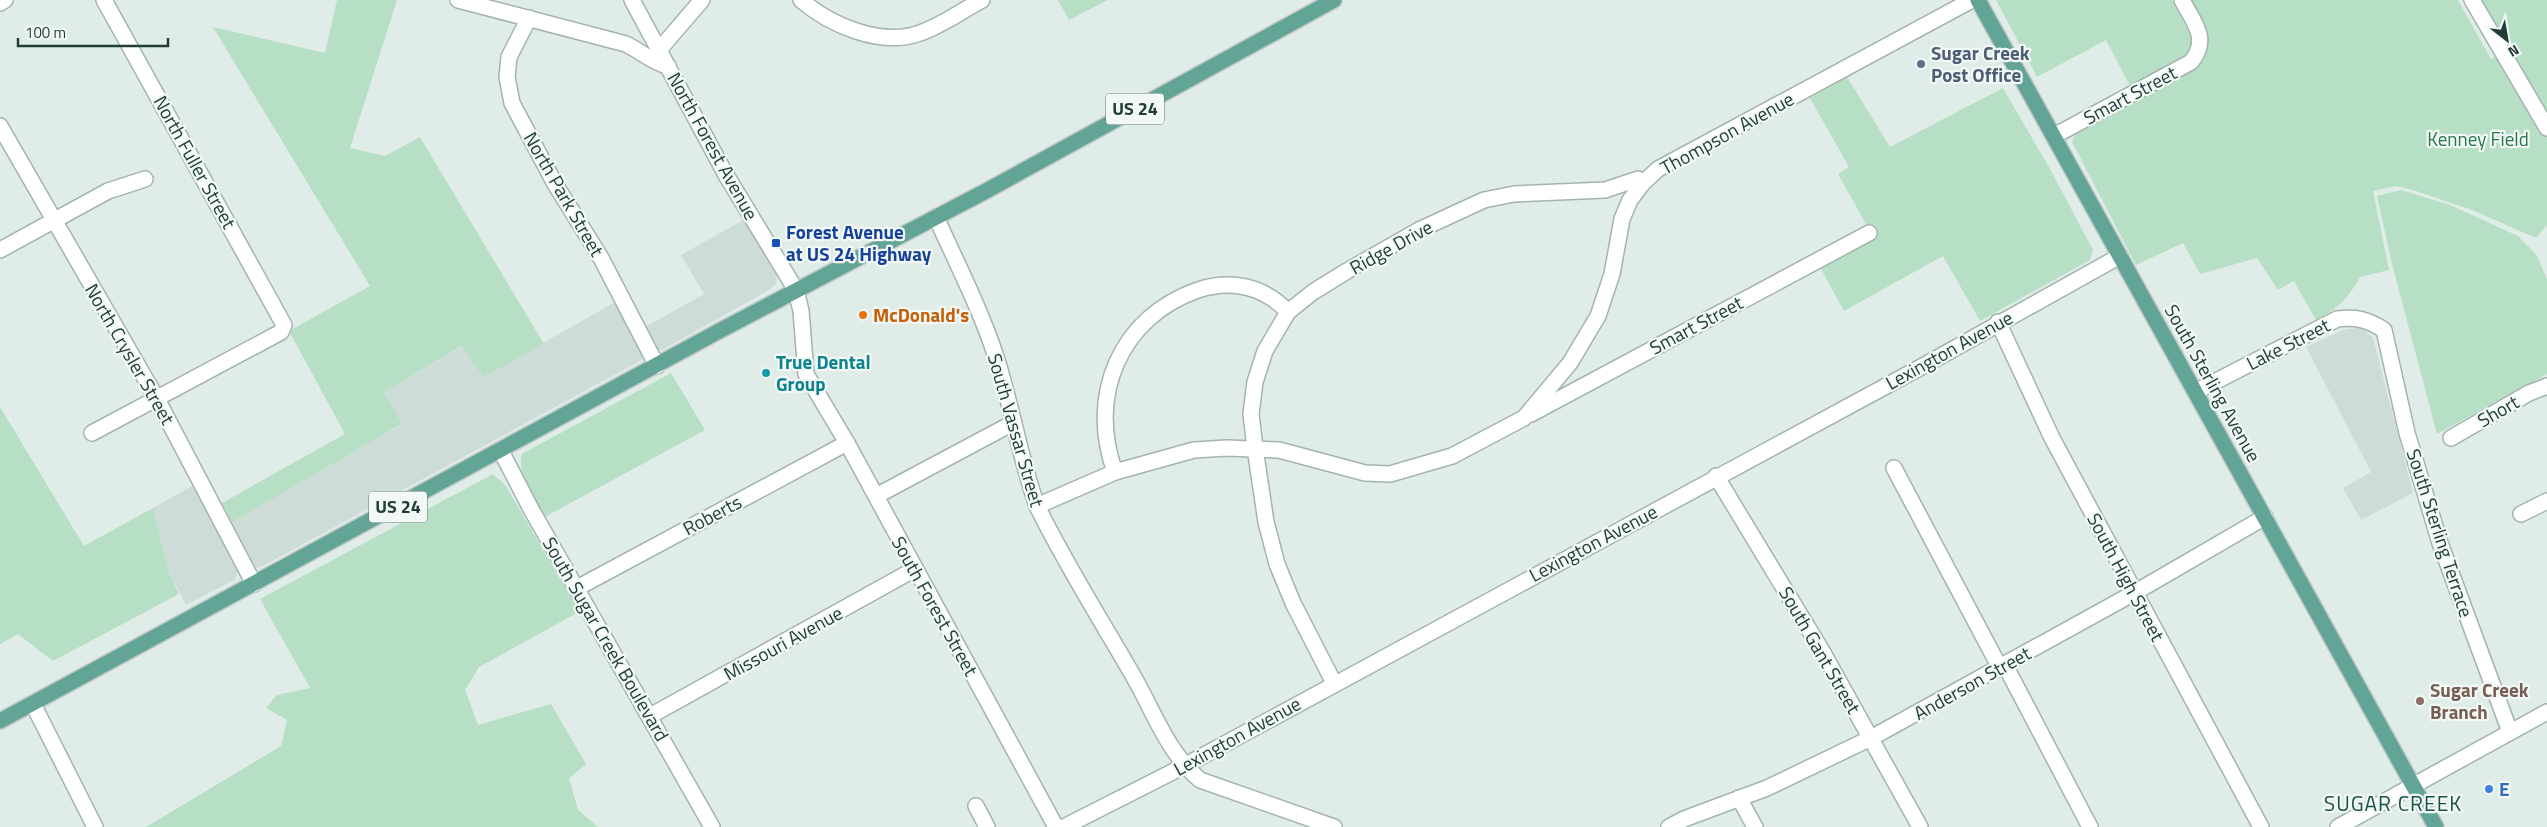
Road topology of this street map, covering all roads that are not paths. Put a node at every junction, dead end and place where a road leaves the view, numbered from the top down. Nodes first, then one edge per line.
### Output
1 (5, 0) edge
2 (104, 0) edge
3 (458, 0) edge
4 (632, 0) edge
5 (702, 0) edge
6 (801, 0) edge
7 (982, 0) edge
8 (1334, 0) edge
9 (1972, 0) edge
10 (1978, 0) edge
11 (2182, 0) edge
12 (2472, 0) edge
13 (0, 3) edge
14 (530, 18) junction
15 (659, 50) junction
16 (668, 66) junction
17 (0, 126) edge
18 (2547, 128) edge
19 (2054, 136) junction
20 (145, 179) dead end
21 (1643, 183) junction
22 (936, 217) junction
23 (54, 220) junction
24 (1869, 233) dead end
25 (0, 250) edge
26 (2120, 256) junction
27 (796, 290) junction
28 (1288, 312) junction
29 (1998, 322) junction
30 (2384, 330) joint
31 (657, 366) junction
32 (811, 386) joint
33 (2547, 386) edge
34 (2195, 392) junction
35 (156, 399) junction
36 (1524, 418) junction
37 (1013, 423) junction
38 (92, 433) dead end
39 (2451, 438) dead end
40 (847, 443) junction
41 (1255, 448) junction
42 (501, 451) junction
43 (1894, 468) dead end
44 (1115, 472) junction
45 (1716, 476) junction
46 (876, 496) junction
47 (2547, 501) edge
48 (1037, 506) junction
49 (2521, 514) dead end
50 (2265, 517) junction
51 (915, 569) junction
52 (254, 584) junction
53 (577, 588) junction
54 (2134, 593) junction
55 (2002, 667) junction
56 (1334, 683) junction
57 (32, 704) junction
58 (2547, 712) edge
59 (650, 716) junction
60 (0, 721) edge
61 (2510, 732) junction
62 (1871, 738) junction
63 (1184, 766) junction
64 (2413, 786) junction
65 (1739, 798) junction
66 (976, 806) dead end
67 (95, 827) edge
68 (712, 827) edge
69 (987, 827) edge
70 (1056, 827) edge
71 (1064, 827) edge
72 (1334, 827) edge
73 (1669, 827) edge
74 (1755, 827) edge
75 (1920, 827) edge
76 (2090, 827) edge
77 (2262, 827) edge
78 (2338, 827) edge
79 (2436, 827) edge

1 - 13 street
2 - 35 street, North Fuller Street
3 - 14 street
4 - 15 street, North Forest Avenue
5 - 15 street
6 - 7 street
8 - 22 main road, US 24
9 - 21 street, Thompson Avenue
10 - 19 main road, South Sterling Avenue
11 - 19 street, Smart Street
12 - 18 street
14 - 16 street
14 - 31 street, North Park Street
15 - 16 street, North Forest Avenue
16 - 27 street, North Forest Avenue
17 - 23 street, North Crysler Street
19 - 26 main road, South Sterling Avenue
20 - 23 street
21 - 28 street, Ridge Drive
21 - 36 street, Thompson Avenue
22 - 27 main road, US 24
22 - 37 street, South Vassar Street
23 - 25 street
23 - 35 street, North Crysler Street
24 - 36 street, Smart Street
26 - 29 street, Lexington Avenue
26 - 34 main road, South Sterling Avenue
27 - 31 main road, US 24
27 - 32 street, North Forest Avenue
28 - 41 street, Ridge Drive
28 - 44 street
29 - 45 street, Lexington Avenue
29 - 54 street, South High Street
30 - 34 street, Lake Street
30 - 61 street, South Sterling Terrace
31 - 42 main road, US 24
32 - 40 street, South Forest Street
33 - 39 street, Short
34 - 50 main road, South Sterling Avenue
35 - 38 street
35 - 52 street, North Crysler Street
36 - 41 street, Thompson Avenue
37 - 46 street
37 - 48 street, South Vassar Street
40 - 46 street, South Forest Street
40 - 53 street, Roberts
41 - 44 street, Thompson Avenue
41 - 56 street, Ridge Drive
42 - 52 main road, US 24
42 - 53 street, South Sugar Creek Boulevard
43 - 55 street
44 - 48 street, Thompson Avenue
45 - 56 street, Lexington Avenue
45 - 62 street, South Gant Street
46 - 51 street, South Forest Street
47 - 49 street
48 - 63 street, South Vassar Street
50 - 54 street, Anderson Street
50 - 64 main road, South Sterling Avenue
51 - 59 street, Missouri Avenue
51 - 70 street, South Forest Street
52 - 57 main road, US 24
53 - 59 street, South Sugar Creek Boulevard
54 - 55 street, Anderson Street
54 - 77 street, South High Street
55 - 62 street, Anderson Street
55 - 76 street
56 - 63 street, Lexington Avenue
57 - 60 main road, US 24
57 - 67 street
58 - 61 street
59 - 68 street, South Sugar Creek Boulevard
61 - 64 street
62 - 65 street, Anderson Street
62 - 75 street, South Gant Street
63 - 71 street, Lexington Avenue
63 - 72 street, South Vassar Street
64 - 78 street
64 - 79 main road, South Sterling Avenue
65 - 73 street, Anderson Street
65 - 74 street
66 - 69 street

